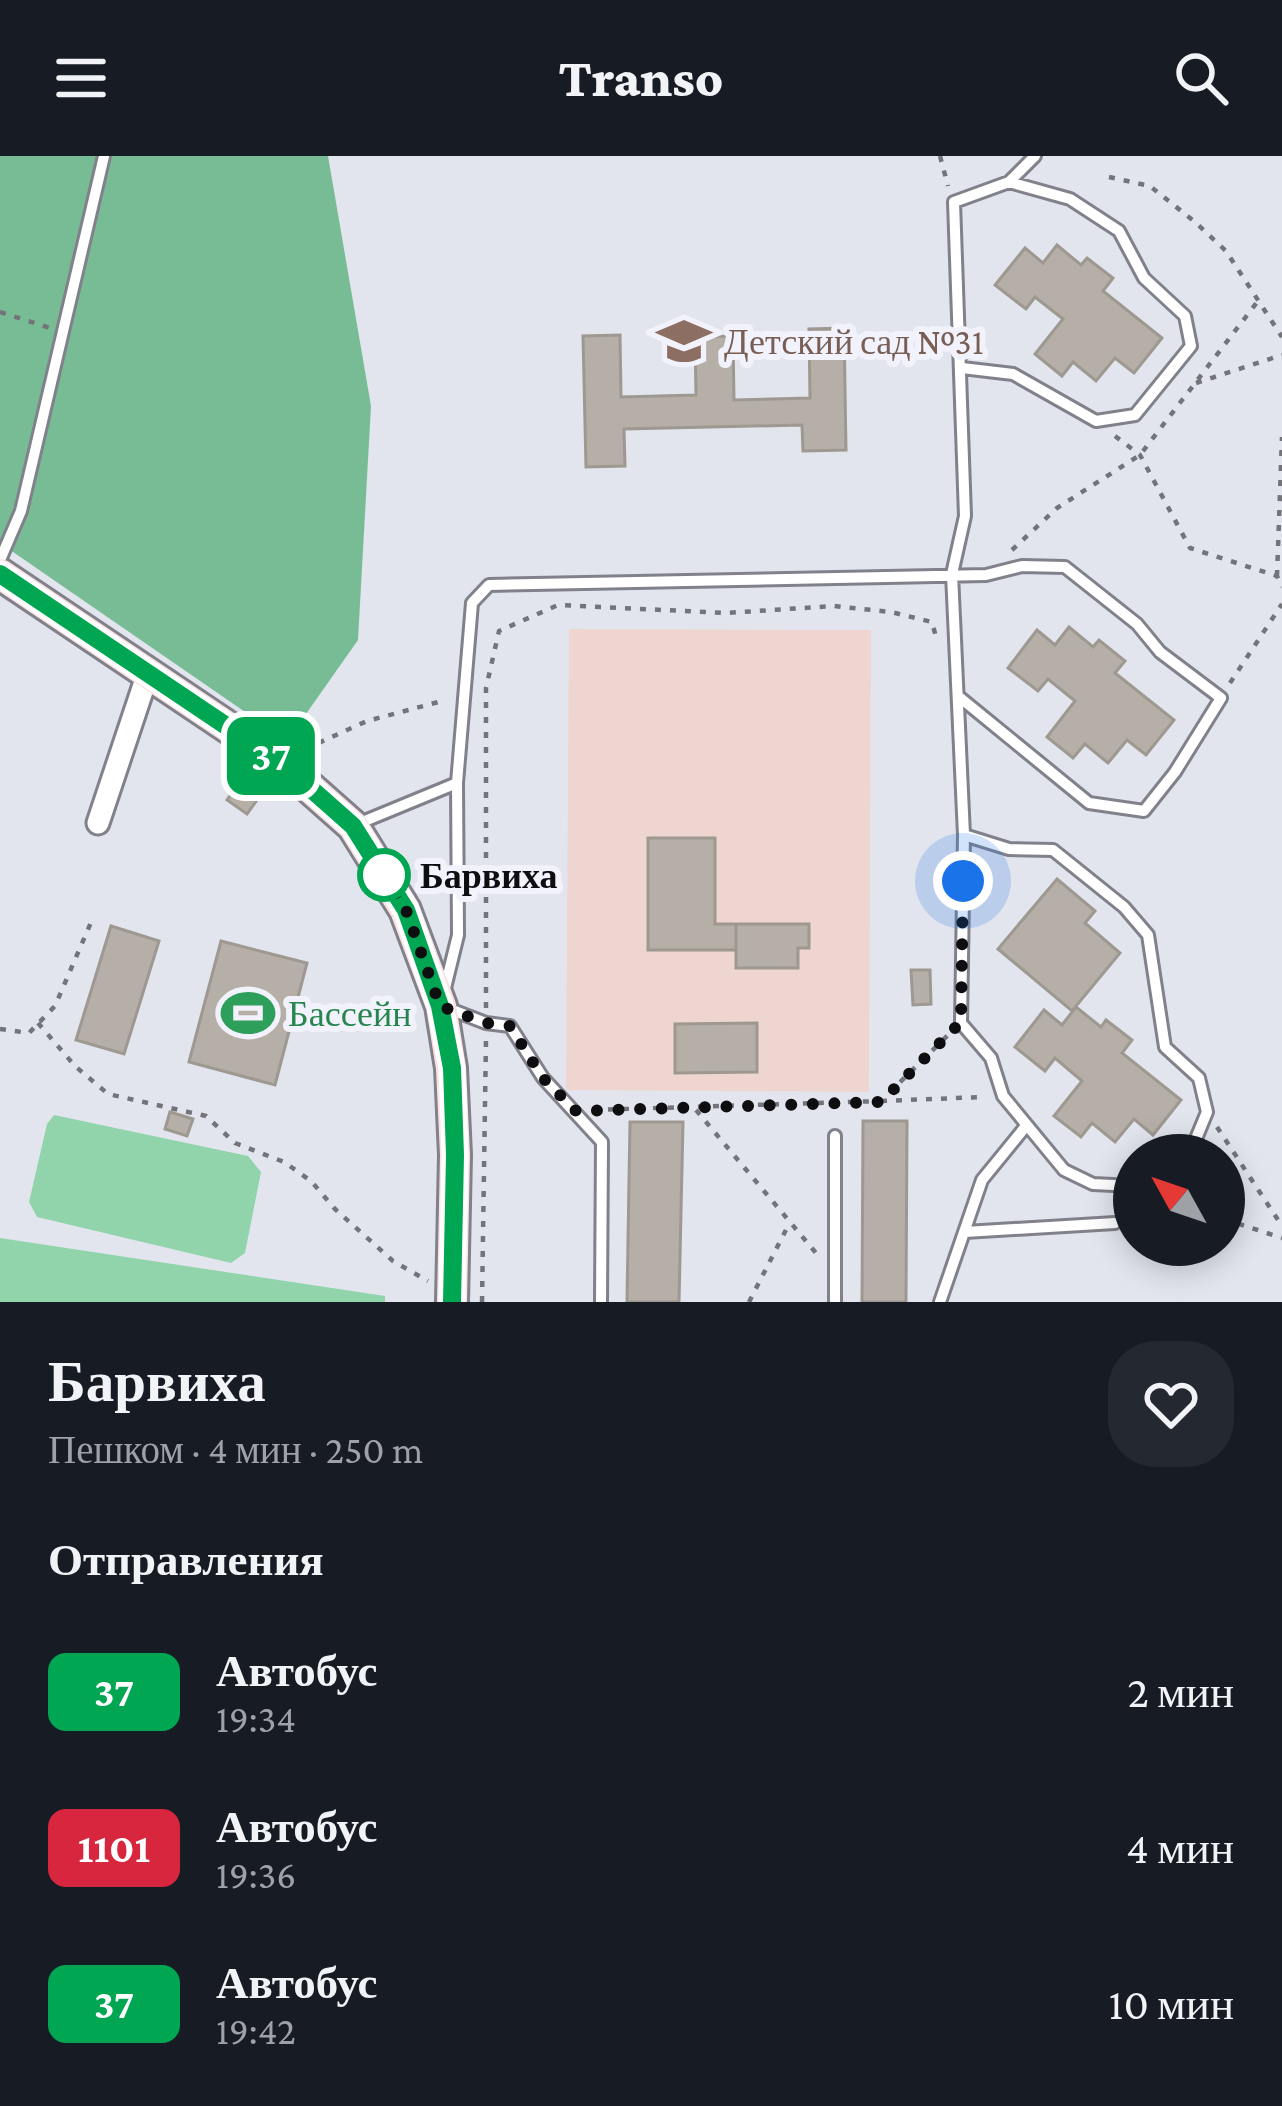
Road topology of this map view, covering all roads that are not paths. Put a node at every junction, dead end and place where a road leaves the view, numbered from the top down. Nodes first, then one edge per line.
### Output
1 (104, 156) edge
2 (1035, 156) edge
3 (1009, 182) junction
4 (962, 368) junction
5 (0, 560) edge
6 (0, 574) edge
7 (952, 574) junction
8 (148, 673) junction
9 (958, 696) junction
10 (457, 783) junction
11 (98, 823) dead end
12 (353, 826) junction
13 (964, 835) junction
14 (440, 1006) junction
15 (1026, 1126) junction
16 (1198, 1134) edge
17 (835, 1136) dead end
18 (1113, 1185) edge
19 (1113, 1223) edge
20 (964, 1232) junction
21 (462, 1300) edge
22 (601, 1302) edge
23 (835, 1302) edge
24 (940, 1302) edge

1 - 5 lane
2 - 3 lane
3 - 4 lane
3 - 4 lane
4 - 7 lane
6 - 8 main road
7 - 9 lane
7 - 9 lane
7 - 10 lane
8 - 11 street
8 - 12 main road
9 - 13 lane
10 - 12 lane
10 - 14 lane
12 - 14 main road
13 - 15 lane
13 - 16 lane
14 - 21 main road
14 - 22 lane
15 - 18 lane
15 - 20 lane
17 - 23 lane
19 - 20 lane
20 - 24 lane

